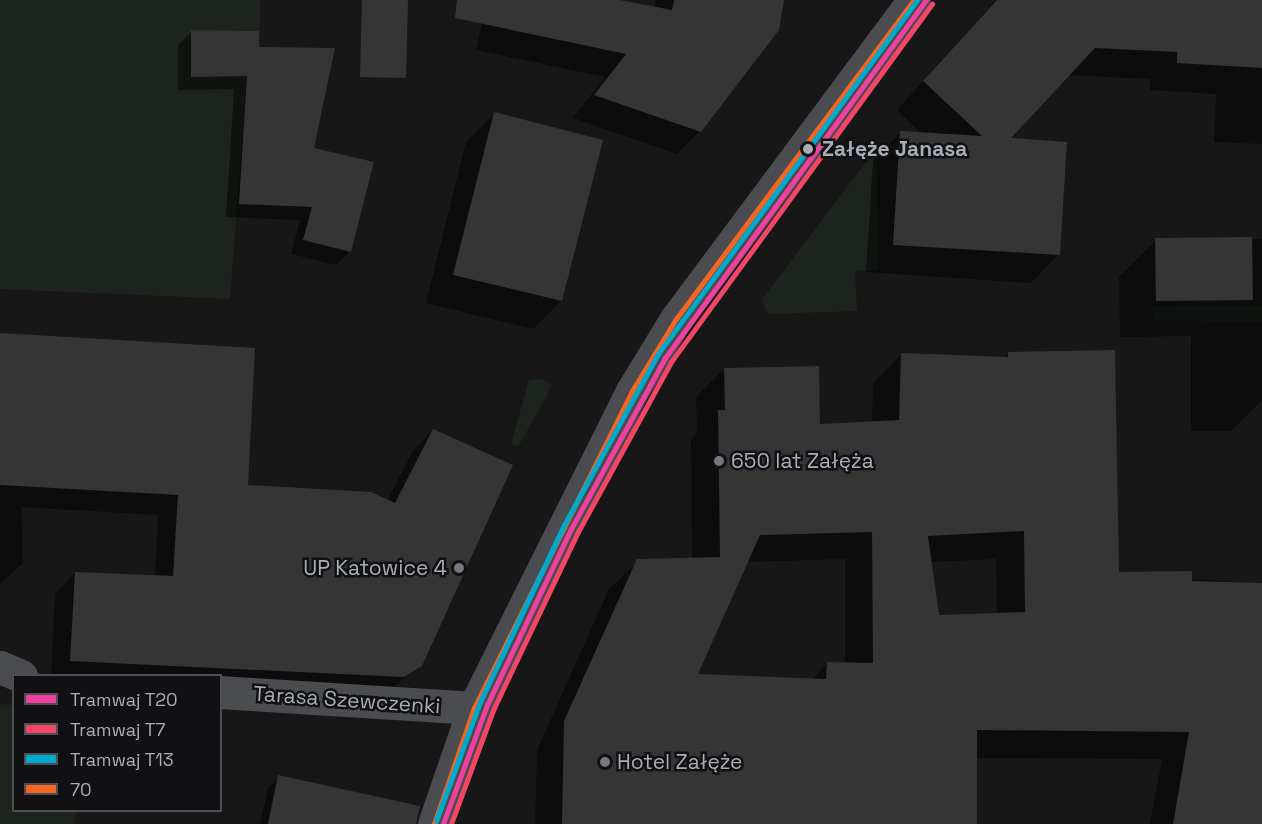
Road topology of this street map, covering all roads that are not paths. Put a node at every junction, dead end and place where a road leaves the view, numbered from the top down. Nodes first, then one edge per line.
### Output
1 (914, 0) edge
2 (0, 667) edge
3 (18, 674) edge
4 (222, 692) edge
5 (474, 708) junction
6 (434, 824) edge

1 - 5 street
2 - 3 street
4 - 5 street, Tarasa Szewczenki
5 - 6 street

